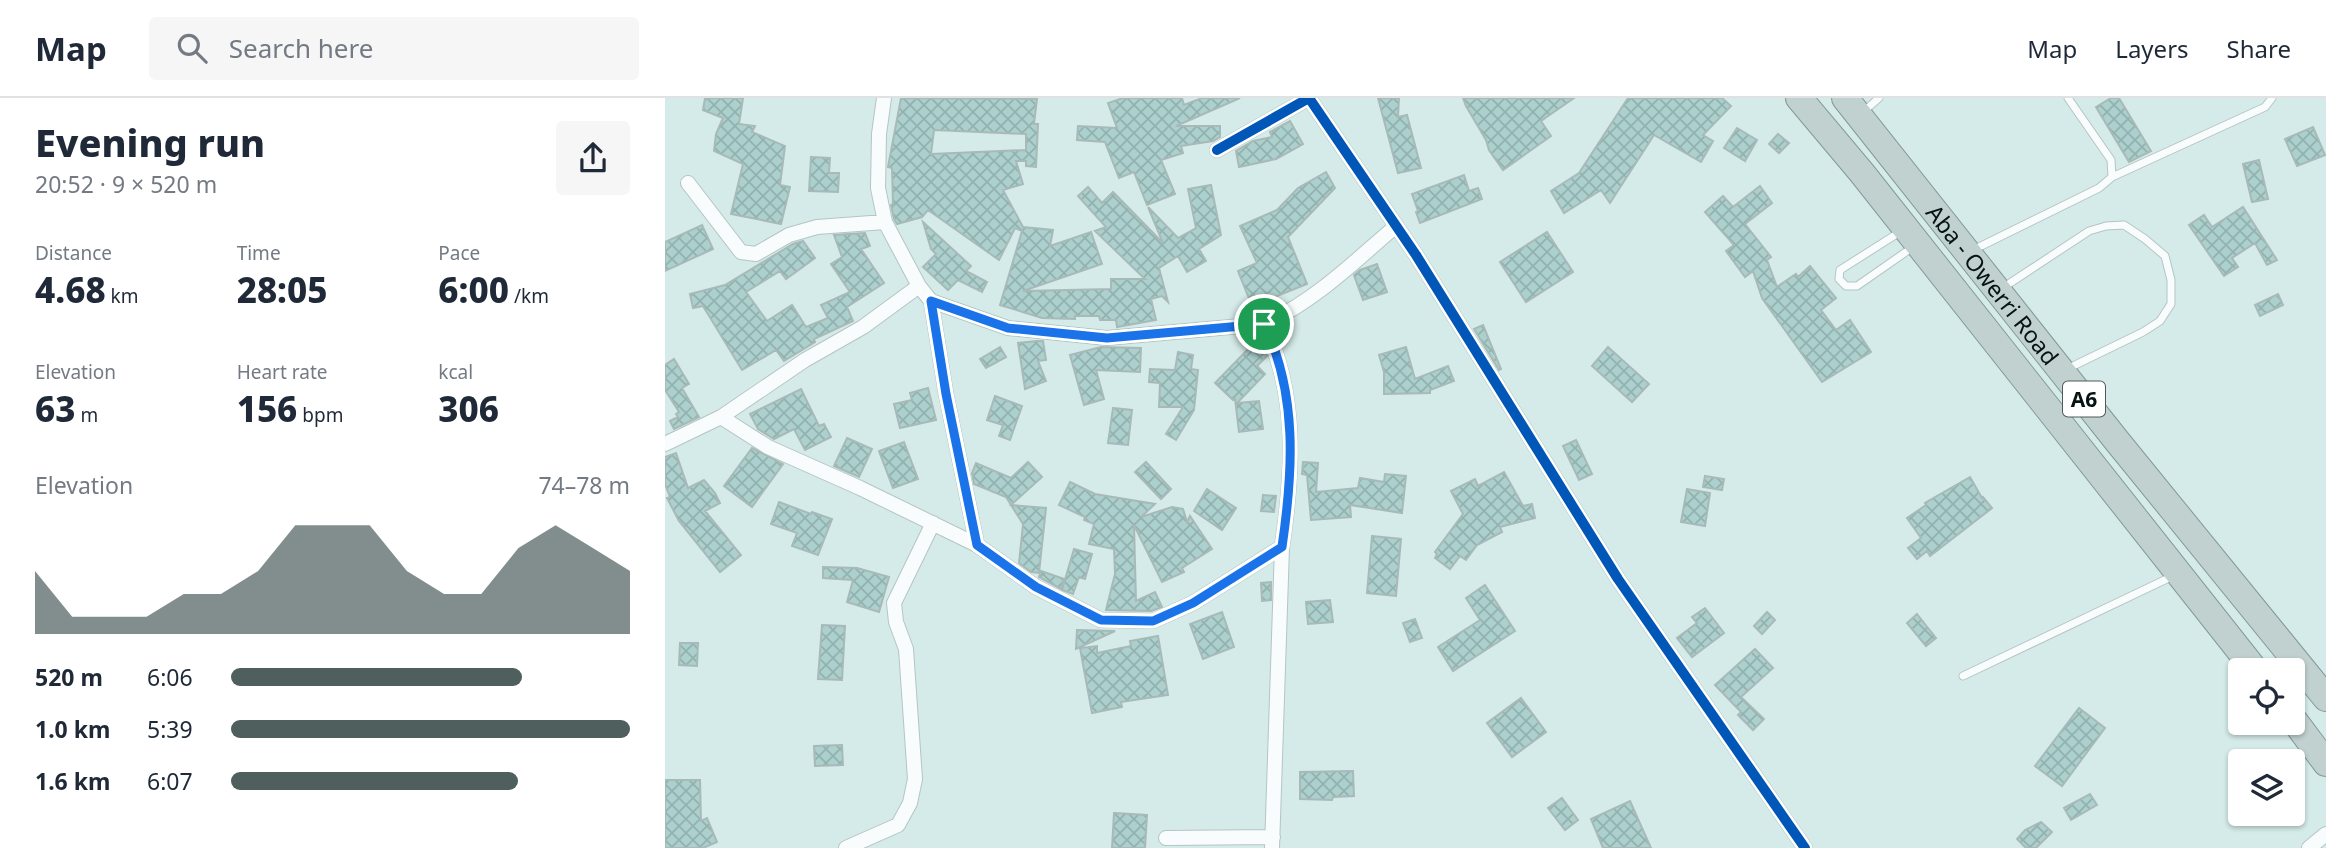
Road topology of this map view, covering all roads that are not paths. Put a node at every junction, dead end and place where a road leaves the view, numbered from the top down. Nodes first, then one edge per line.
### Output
1 (884, 98) edge
2 (1799, 98) edge
3 (1879, 98) edge
4 (2068, 98) edge
5 (2273, 98) edge
6 (1852, 107) edge
7 (1217, 150) dead end
8 (2112, 177) junction
9 (688, 183) dead end
10 (885, 222) junction
11 (1396, 226) junction
12 (1912, 236) junction
13 (1967, 253) junction
14 (919, 286) junction
15 (1998, 291) junction
16 (931, 301) junction
17 (1264, 324) junction
18 (2062, 371) junction
19 (721, 417) junction
20 (2117, 441) junction
21 (665, 444) edge
22 (2089, 459) junction
23 (933, 523) junction
24 (977, 545) junction
25 (1282, 547) junction
26 (2180, 573) junction
27 (2246, 658) edge
28 (1963, 676) dead end
29 (2326, 698) edge
30 (2305, 735) edge
31 (2326, 763) edge
32 (2326, 834) edge
33 (1166, 838) dead end
34 (1273, 843) edge
35 (846, 848) edge
36 (1805, 848) edge
37 (2309, 848) edge

1 - 10 street
2 - 12 highway, Aba - Owerri Road / A6
3 - 6 lane
4 - 8 lane
5 - 8 lane
6 - 13 highway, Aba - Owerri Road / A6
7 - 11 street
8 - 13 lane
9 - 10 street
10 - 14 street
11 - 17 street
11 - 36 street
12 - 12 lane
12 - 22 highway, Aba - Owerri Road / A6
13 - 15 highway, Aba - Owerri Road / A6
14 - 16 street
14 - 19 street
15 - 18 highway, Aba - Owerri Road / A6
15 - 18 lane
16 - 17 street
16 - 24 street
17 - 25 street
18 - 20 highway, Aba - Owerri Road / A6
19 - 21 street
19 - 23 street
20 - 22 highway
20 - 29 highway, Aba - Owerri Road / A6
22 - 26 highway, Aba - Owerri Road / A6
23 - 24 street
23 - 35 street
24 - 25 street
25 - 34 street
26 - 27 highway, Aba - Owerri Road / A6
26 - 28 lane
30 - 31 highway
32 - 37 street
33 - 34 street

